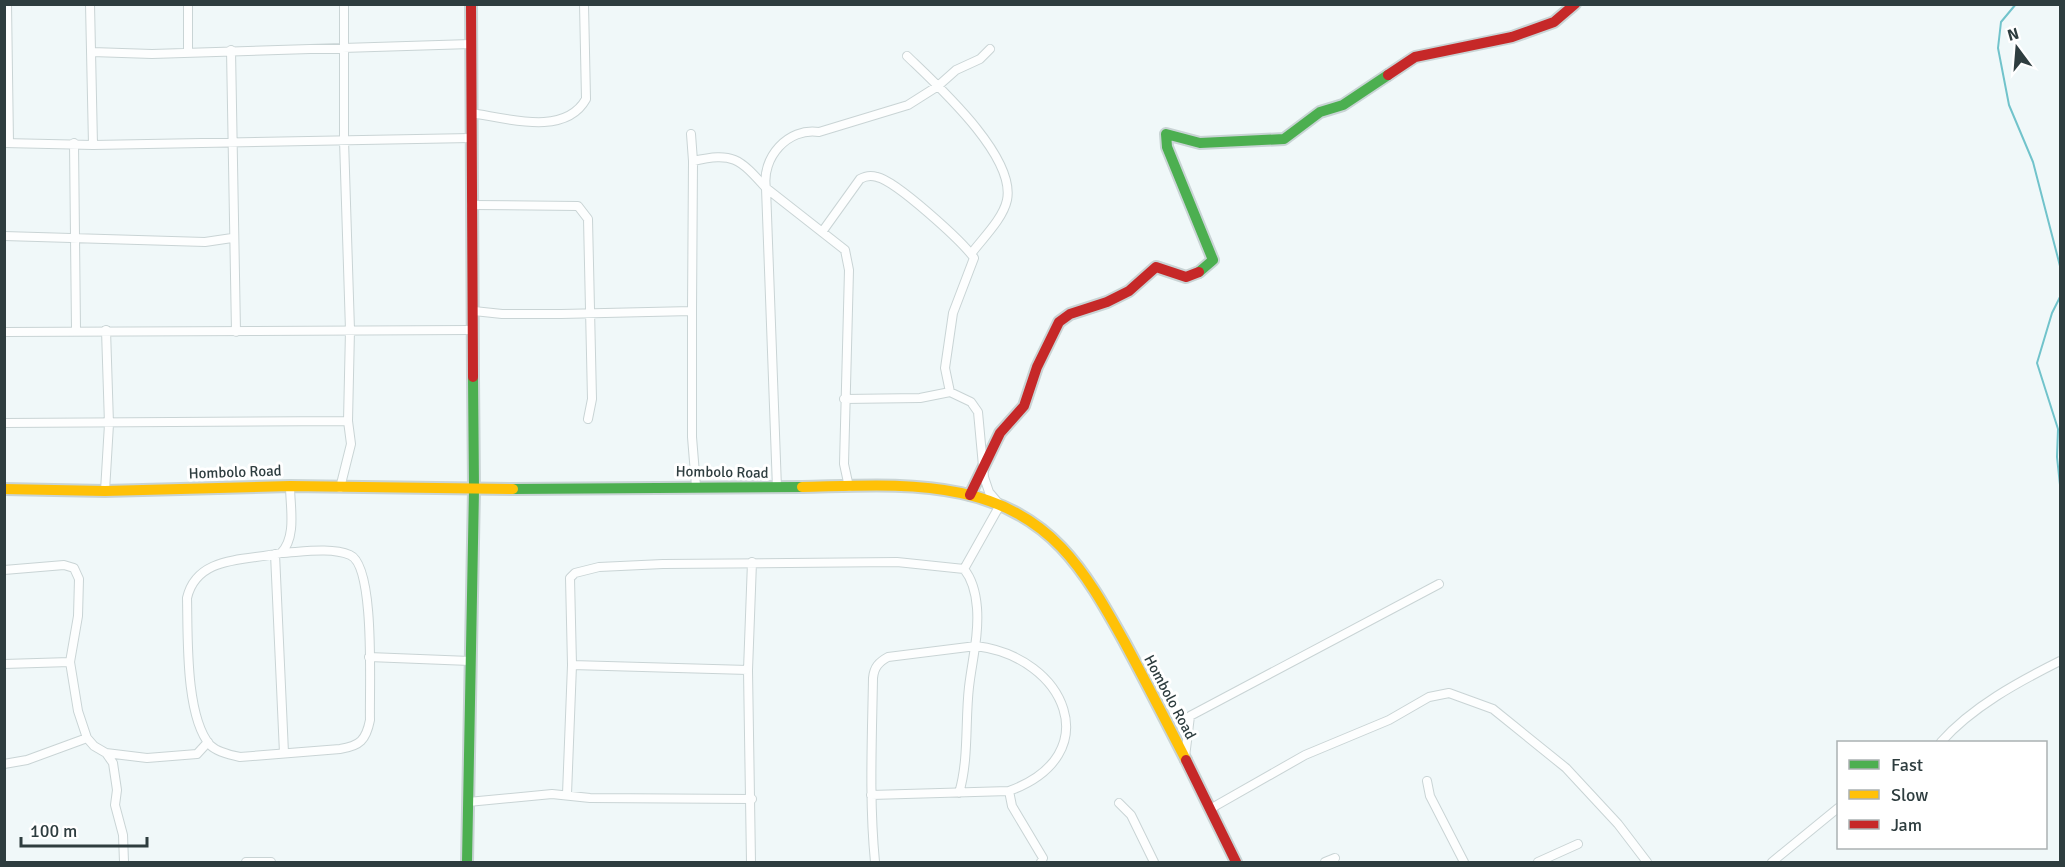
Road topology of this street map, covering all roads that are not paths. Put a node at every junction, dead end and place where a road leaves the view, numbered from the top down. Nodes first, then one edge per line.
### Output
1 (7, 4) edge
2 (90, 4) edge
3 (188, 4) edge
4 (344, 4) edge
5 (471, 4) edge
6 (584, 4) edge
7 (1575, 4) edge
8 (471, 44) junction
9 (344, 48) junction
10 (990, 49) dead end
11 (231, 50) junction
12 (92, 52) junction
13 (188, 52) junction
14 (907, 56) dead end
15 (938, 86) junction
16 (471, 113) junction
17 (691, 134) dead end
18 (471, 138) junction
19 (344, 140) junction
20 (7, 143) edge
21 (74, 143) junction
22 (230, 143) junction
23 (93, 145) junction
24 (693, 162) junction
25 (766, 188) junction
26 (471, 205) junction
27 (822, 232) junction
28 (4, 236) edge
29 (232, 238) junction
30 (75, 239) junction
31 (971, 254) junction
32 (474, 311) junction
33 (692, 311) junction
34 (590, 313) junction
35 (76, 330) junction
36 (106, 330) junction
37 (350, 330) junction
38 (471, 330) junction
39 (4, 332) edge
40 (236, 332) junction
41 (950, 392) junction
42 (844, 399) junction
43 (588, 418) dead end
44 (348, 421) junction
45 (4, 423) edge
46 (109, 424) junction
47 (983, 465) junction
48 (290, 486) junction
49 (696, 486) junction
50 (849, 487) junction
51 (340, 488) junction
52 (777, 488) junction
53 (4, 489) edge
54 (474, 489) junction
55 (105, 491) junction
56 (970, 495) junction
57 (1000, 505) junction
58 (278, 554) junction
59 (752, 562) junction
60 (964, 569) junction
61 (4, 570) edge
62 (1439, 584) dead end
63 (976, 646) junction
64 (369, 657) junction
65 (470, 661) junction
66 (2061, 661) edge
67 (70, 662) junction
68 (4, 664) edge
69 (572, 664) junction
70 (748, 670) junction
71 (87, 738) junction
72 (1942, 741) edge
73 (208, 742) junction
74 (106, 753) junction
75 (284, 753) junction
76 (1185, 757) junction
77 (4, 764) edge
78 (1427, 781) dead end
79 (1008, 791) junction
80 (959, 793) junction
81 (567, 794) junction
82 (872, 795) junction
83 (752, 800) junction
84 (468, 802) junction
85 (1119, 803) dead end
86 (1210, 810) junction
87 (1837, 810) edge
88 (1578, 844) dead end
89 (1335, 858) dead end
90 (124, 862) edge
91 (246, 862) edge
92 (272, 862) edge
93 (467, 862) edge
94 (751, 862) edge
95 (875, 862) edge
96 (1041, 862) edge
97 (1154, 862) edge
98 (1236, 862) edge
99 (1325, 862) edge
100 (1464, 862) edge
101 (1538, 862) edge
102 (1647, 862) edge
103 (1772, 862) edge

1 - 20 street
2 - 12 street
3 - 13 street
4 - 9 street
5 - 8 street
6 - 16 street
7 - 47 street
8 - 9 street
8 - 16 street
9 - 11 street
9 - 19 street
10 - 15 street
11 - 13 street
11 - 22 street
12 - 13 street
12 - 23 street
14 - 15 street
15 - 25 street
15 - 31 street
16 - 18 street
17 - 24 street
18 - 19 street
18 - 26 street
19 - 22 street
19 - 37 street
20 - 21 street
21 - 23 street
21 - 30 street
22 - 23 street
22 - 29 street
24 - 25 street
24 - 33 street
25 - 27 street
25 - 52 street
26 - 32 street
26 - 34 street
27 - 31 street
27 - 42 street
28 - 30 street
29 - 30 street
29 - 40 street
30 - 35 street
31 - 41 street
32 - 34 street
32 - 38 street
33 - 34 street
33 - 49 street
34 - 43 street
35 - 36 street
35 - 39 street
36 - 40 street
36 - 46 street
37 - 38 street
37 - 40 street
37 - 44 street
38 - 54 street
41 - 42 street
41 - 47 street
42 - 50 street
44 - 46 street
44 - 51 street
45 - 46 street
46 - 55 street
47 - 56 street
47 - 57 street
48 - 51 street, Hombolo Road
48 - 55 street, Hombolo Road
48 - 58 street
49 - 52 street, Hombolo Road
49 - 54 street, Hombolo Road
50 - 52 street, Hombolo Road
50 - 56 street, Hombolo Road
51 - 54 street, Hombolo Road
53 - 55 street, Hombolo Road
54 - 65 street
56 - 57 street, Hombolo Road
57 - 60 street
57 - 76 street, Hombolo Road
58 - 64 street
58 - 73 street
58 - 75 street
59 - 60 street
59 - 69 street
59 - 70 street
60 - 63 street
61 - 67 street
62 - 76 street
63 - 79 street
63 - 80 street
63 - 82 street
64 - 65 street
64 - 75 street
65 - 84 street
66 - 72 street
67 - 68 street
67 - 71 street
69 - 70 street
69 - 81 street
70 - 83 street
71 - 74 street
71 - 77 street
73 - 74 street
73 - 75 street
74 - 90 street
76 - 86 street, Hombolo Road
78 - 100 street
79 - 80 street
79 - 96 street
80 - 82 street
81 - 83 street
81 - 84 street
82 - 95 street
83 - 94 street
84 - 93 street
85 - 97 street
86 - 98 street, Hombolo Road
86 - 102 street
87 - 103 street
88 - 101 street
89 - 99 street
91 - 92 street

